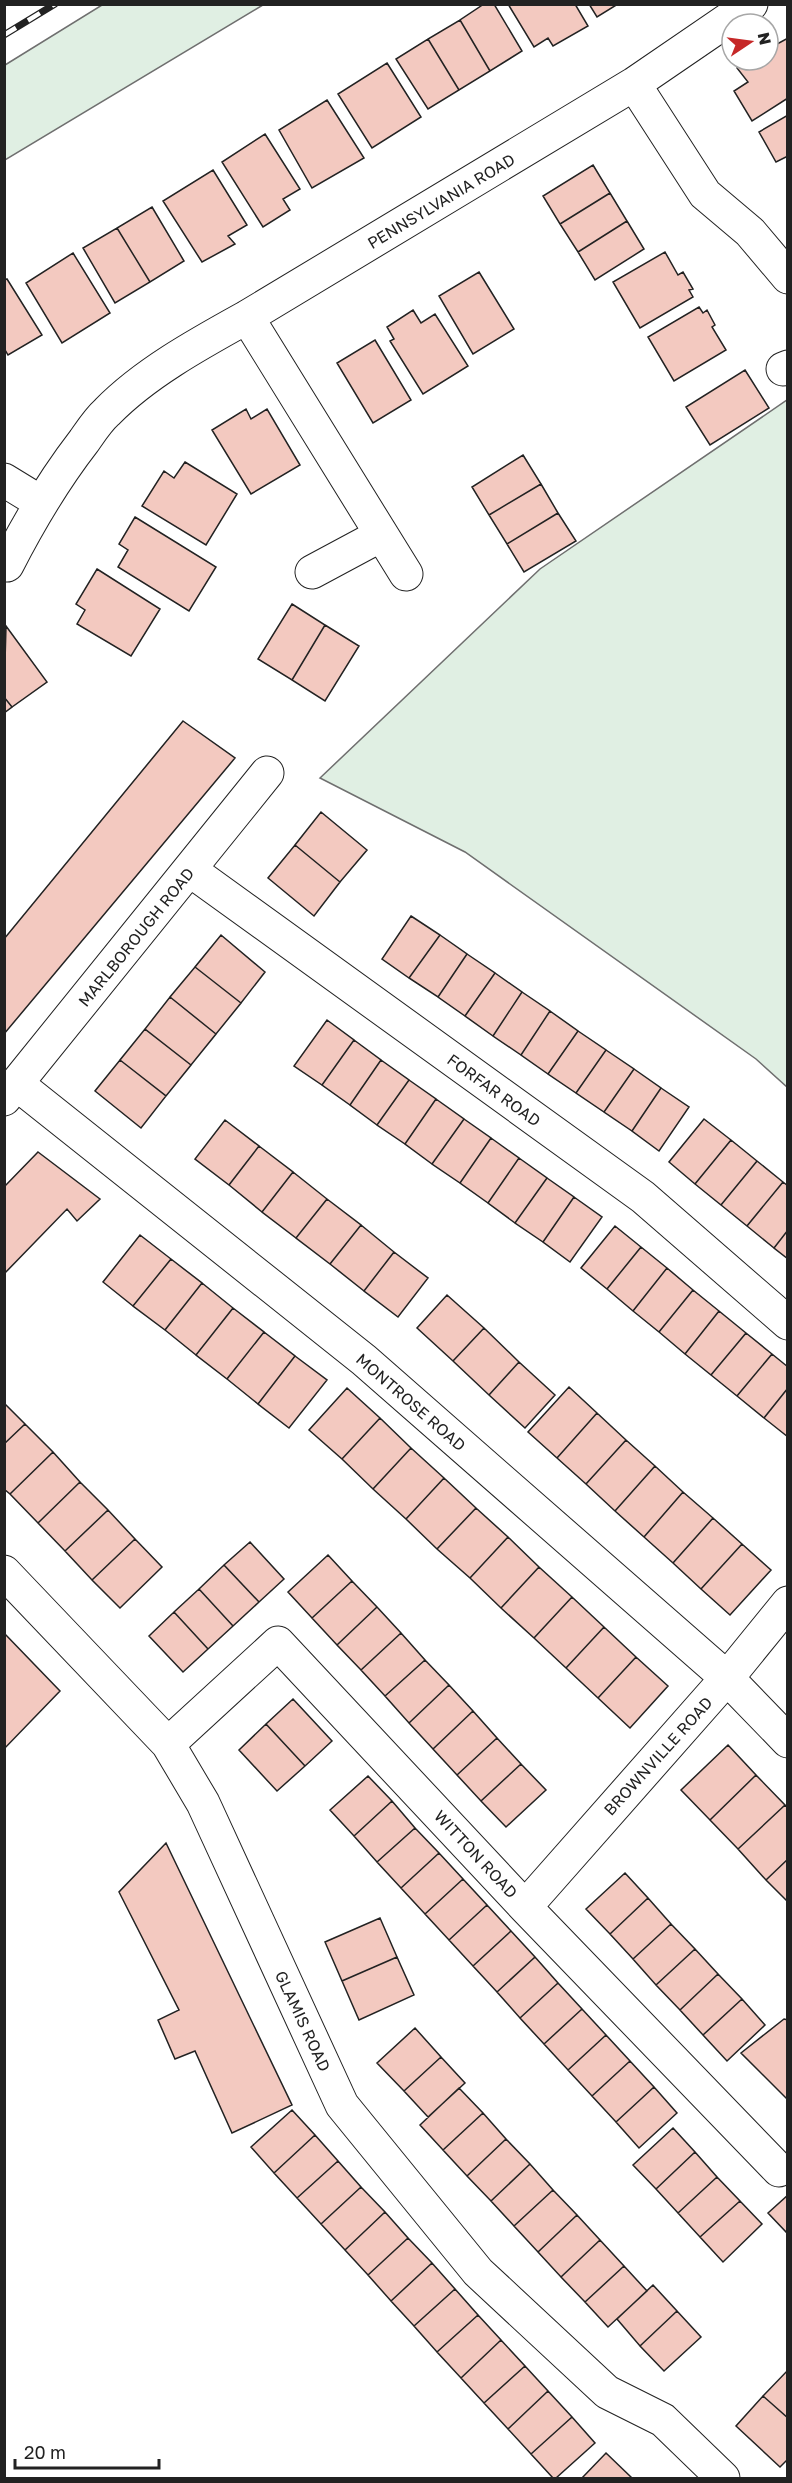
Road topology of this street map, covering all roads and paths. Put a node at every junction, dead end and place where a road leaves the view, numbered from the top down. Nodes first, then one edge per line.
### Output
1 (751, 4) edge
2 (634, 84) junction
3 (788, 277) edge
4 (247, 317) junction
5 (4, 480) edge
6 (40, 502) junction
7 (381, 535) junction
8 (7, 565) dead end
9 (312, 572) dead end
10 (406, 574) dead end
11 (267, 773) dead end
12 (190, 870) junction
13 (11, 1092) edge
14 (788, 1323) edge
15 (4, 1572) edge
16 (788, 1603) edge
17 (727, 1678) junction
18 (788, 1741) edge
19 (168, 1744) junction
20 (525, 1906) junction
21 (779, 2170) dead end
22 (723, 2478) edge

1 - 2 street, PENNSYLVANIA ROAD
2 - 3 street
2 - 4 street, PENNSYLVANIA ROAD
4 - 6 street, PENNSYLVANIA ROAD
4 - 7 street
5 - 6 street
6 - 8 street, PENNSYLVANIA ROAD
7 - 9 street
7 - 10 street
11 - 12 street, MARLBOROUGH ROAD
12 - 13 street, MARLBOROUGH ROAD
12 - 14 street, FORFAR ROAD
13 - 17 street, MONTROSE ROAD
15 - 19 street, GLAMIS ROAD
16 - 17 street, BROWNVILLE ROAD
17 - 18 street, MONTROSE ROAD
17 - 20 street, BROWNVILLE ROAD
19 - 20 street, WITTON ROAD
19 - 22 street, GLAMIS ROAD
20 - 21 street, WITTON ROAD

